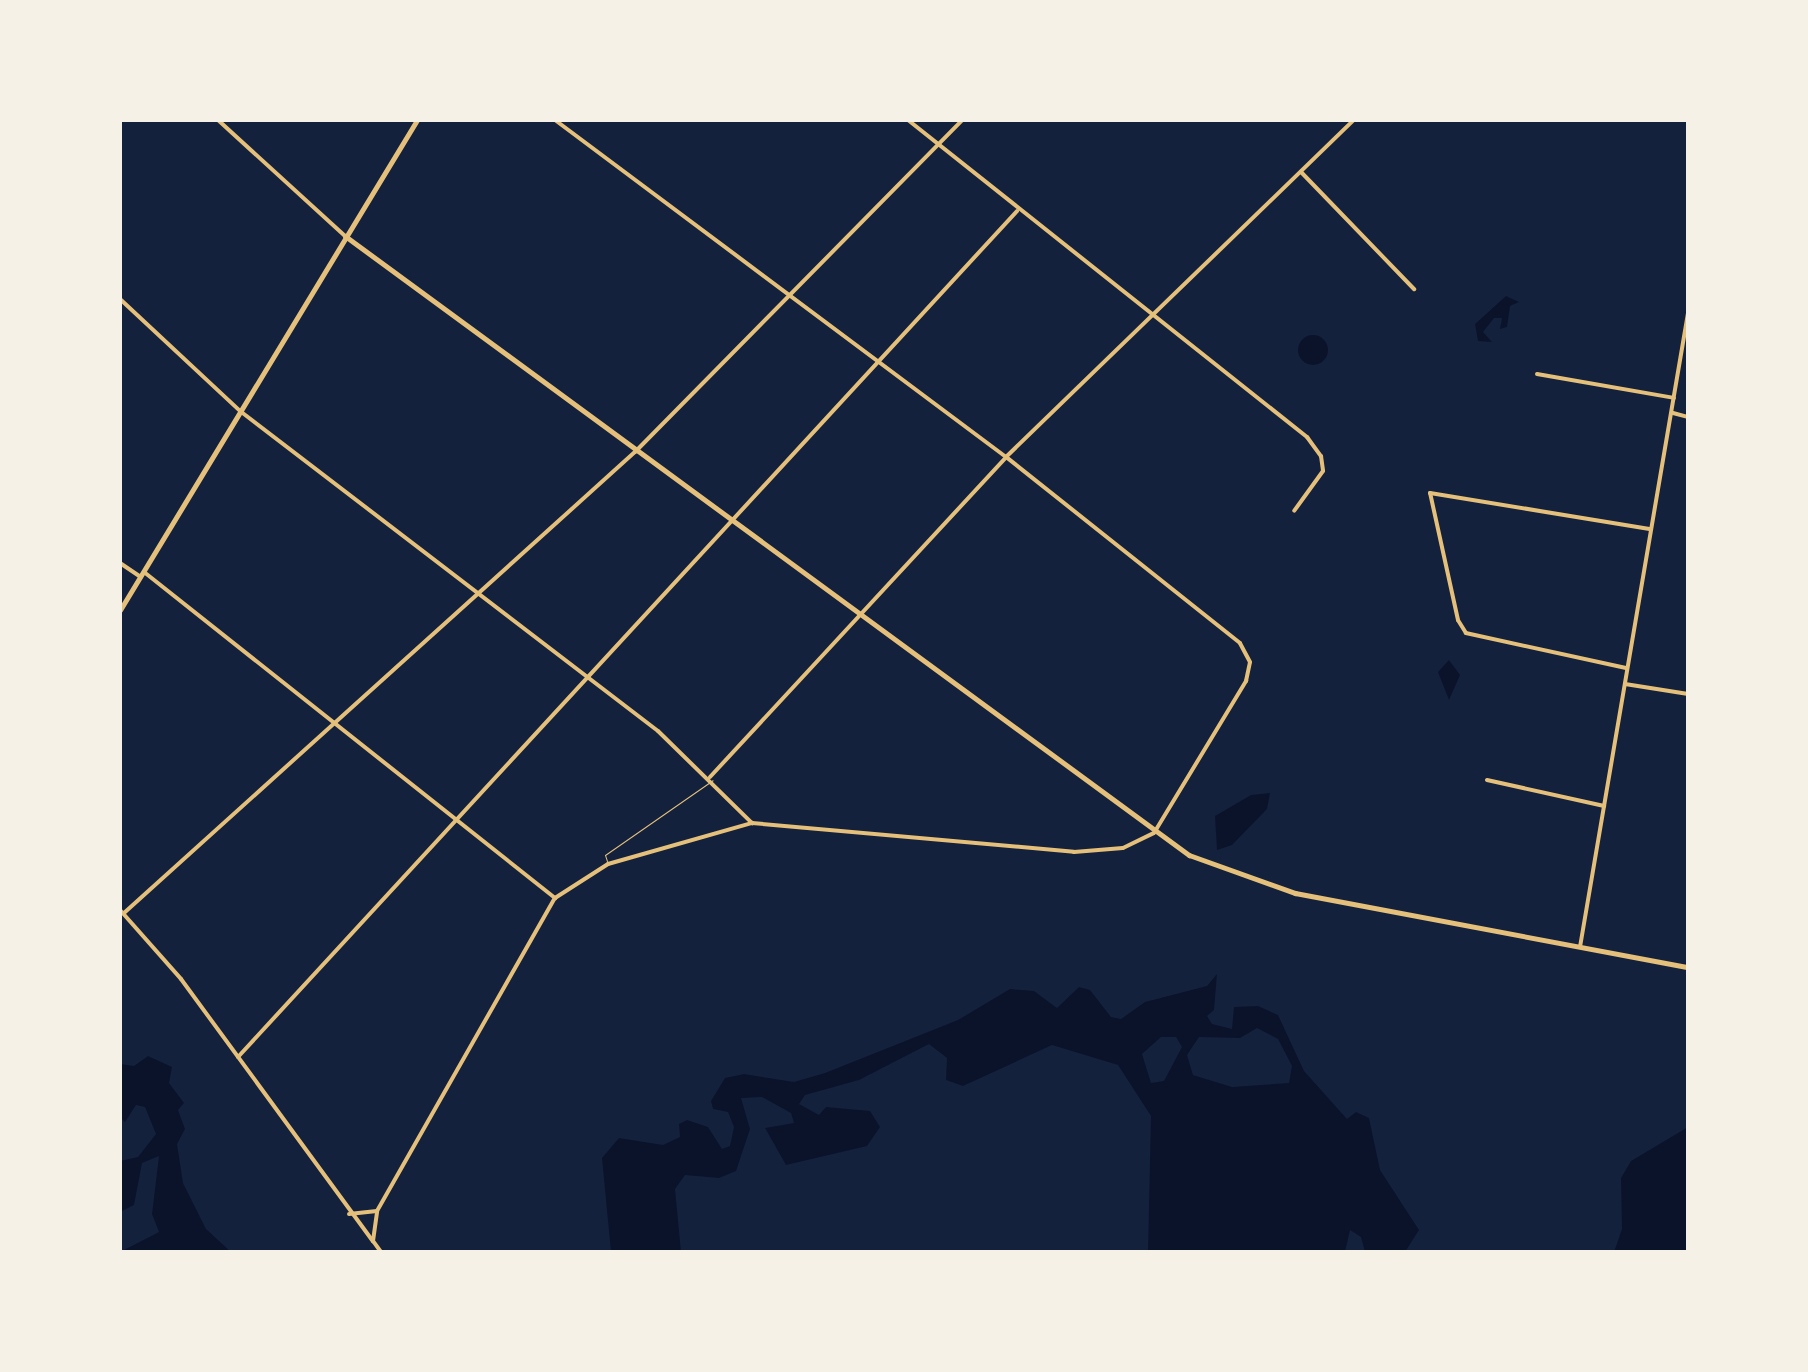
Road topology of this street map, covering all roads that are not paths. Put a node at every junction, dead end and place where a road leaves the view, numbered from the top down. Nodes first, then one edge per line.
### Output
1 (218, 120) edge
2 (417, 120) edge
3 (556, 120) edge
4 (908, 120) edge
5 (962, 120) edge
6 (1354, 120) edge
7 (937, 146) junction
8 (1301, 172) junction
9 (1016, 211) junction
10 (345, 236) junction
11 (1414, 289) dead end
12 (120, 299) edge
13 (789, 300) junction
14 (1688, 313) edge
15 (1153, 314) junction
16 (877, 365) junction
17 (1537, 374) dead end
18 (1674, 398) junction
19 (240, 411) junction
20 (1671, 413) junction
21 (1688, 416) edge
22 (635, 452) junction
23 (1006, 457) junction
24 (1294, 511) dead end
25 (730, 521) junction
26 (1651, 529) junction
27 (120, 563) edge
28 (142, 574) junction
29 (483, 595) junction
30 (120, 610) edge
31 (859, 615) junction
32 (1628, 669) junction
33 (589, 677) junction
34 (1625, 684) junction
35 (1688, 694) edge
36 (338, 725) junction
37 (711, 779) junction
38 (1487, 780) dead end
39 (1604, 806) junction
40 (459, 819) junction
41 (752, 823) junction
42 (1154, 833) junction
43 (608, 864) junction
44 (554, 898) junction
45 (122, 911) edge
46 (1580, 947) junction
47 (1688, 967) edge
48 (238, 1057) junction
49 (378, 1211) junction
50 (349, 1214) junction
51 (373, 1241) junction
52 (381, 1252) edge

1 - 10 street
2 - 10 street
3 - 13 street
4 - 7 street
5 - 7 street
6 - 8 street
7 - 9 street
7 - 13 street
8 - 11 street
8 - 15 street
9 - 15 street
9 - 16 street
10 - 19 street
10 - 22 street
12 - 19 street
13 - 16 street
13 - 22 street
14 - 18 street
15 - 23 street
15 - 24 street
16 - 23 street
16 - 25 street
17 - 18 street
18 - 20 street
19 - 28 street
19 - 29 street
20 - 21 street
20 - 26 street
22 - 25 street
22 - 29 street
23 - 31 street
23 - 42 street
25 - 31 street
25 - 33 street
26 - 32 street
26 - 32 street
27 - 28 street
28 - 30 street
28 - 36 street
29 - 33 street
29 - 36 street
31 - 37 street
31 - 42 street
32 - 34 street
33 - 37 street
33 - 40 street
34 - 35 street
34 - 39 street
36 - 40 street
36 - 45 street
37 - 41 street
37 - 43 lane
38 - 39 street
39 - 46 street
40 - 44 street
40 - 48 street
41 - 42 street
41 - 43 street
42 - 46 street
43 - 44 street
44 - 49 street
45 - 48 street
46 - 47 street
48 - 50 street
49 - 50 street
49 - 51 street
50 - 51 street
51 - 52 street

